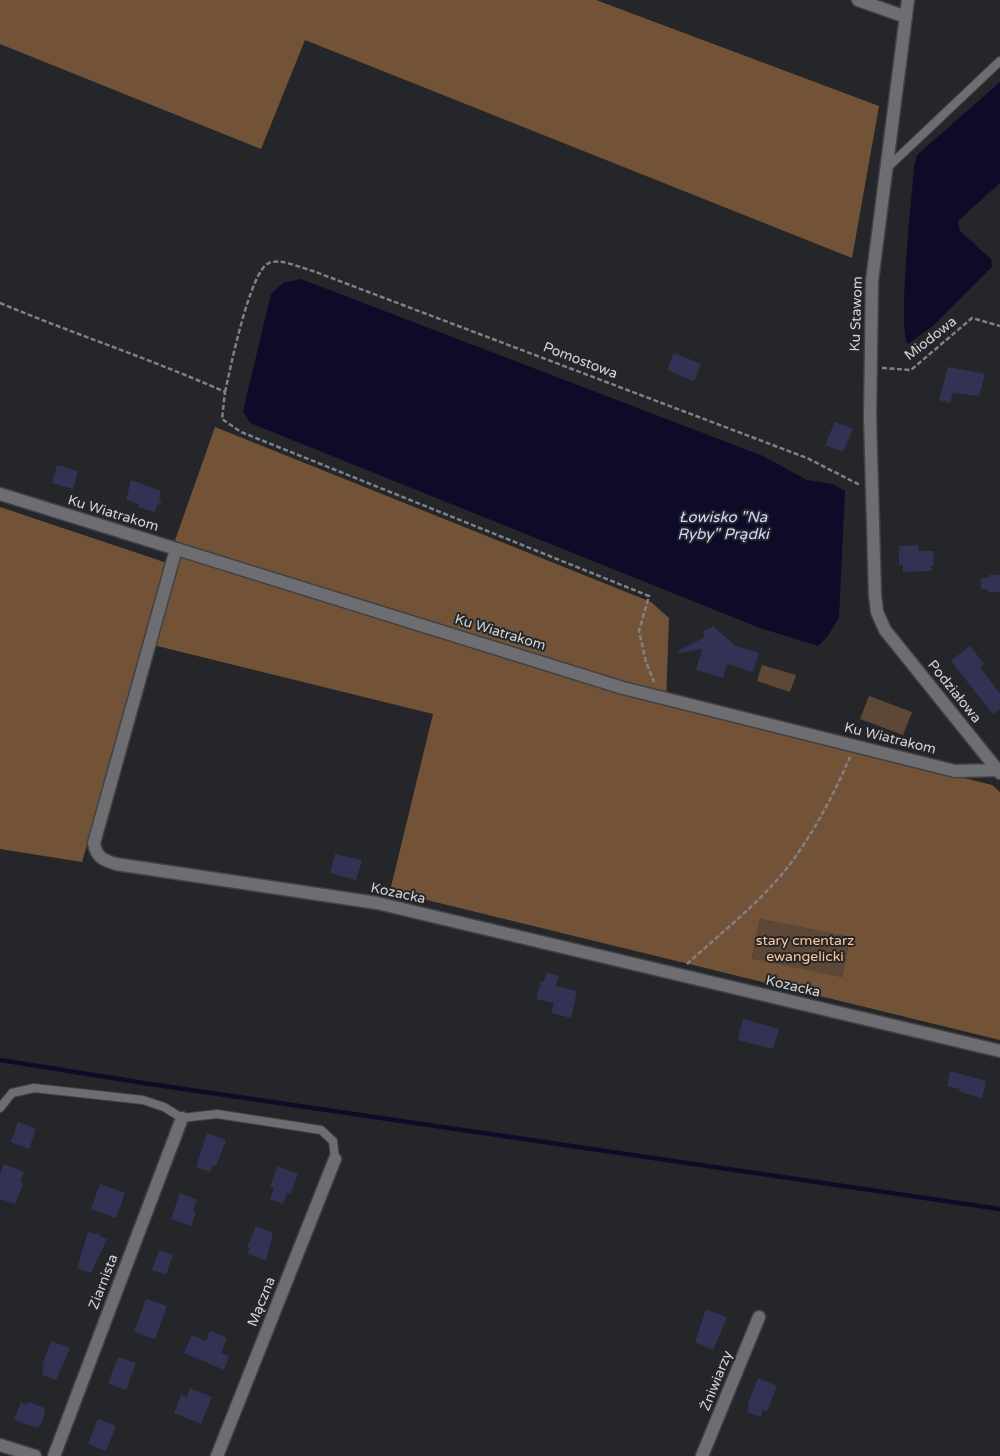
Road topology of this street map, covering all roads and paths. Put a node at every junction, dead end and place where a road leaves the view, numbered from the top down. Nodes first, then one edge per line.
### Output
1 (858, 0) edge
2 (908, 0) edge
3 (906, 17) junction
4 (1000, 61) edge
5 (886, 169) junction
6 (0, 303) edge
7 (1000, 326) edge
8 (871, 367) junction
9 (225, 392) junction
10 (872, 491) junction
11 (0, 494) edge
12 (176, 549) junction
13 (885, 630) joint
14 (660, 697) junction
15 (854, 746) junction
16 (999, 771) edge
17 (676, 975) junction
18 (1000, 1052) edge
19 (0, 1108) edge
20 (182, 1118) junction
21 (335, 1159) joint
22 (759, 1317) dead end
23 (0, 1445) edge
24 (35, 1456) edge
25 (54, 1456) edge
26 (217, 1456) edge
27 (702, 1456) edge

1 - 3 street
2 - 3 street, Ku Stawom
3 - 5 street, Ku Stawom
4 - 5 lane
5 - 8 street, Ku Stawom
6 - 9 path
7 - 8 path, Miodowa
8 - 10 street, Ku Stawom
9 - 10 path, Pomostowa
9 - 14 path
10 - 13 street, Ku Stawom
11 - 12 street, Ku Wiatrakom
12 - 14 street, Ku Wiatrakom
12 - 17 street, Kozacka
13 - 16 street, Podziałowa
14 - 15 street, Ku Wiatrakom
15 - 16 street, Ku Wiatrakom
15 - 17 path
17 - 18 street, Kozacka
19 - 20 lane
20 - 21 lane
20 - 25 street, Ziarnista
21 - 26 street, Mączna
22 - 27 street, Żniwiarzy
23 - 24 street

